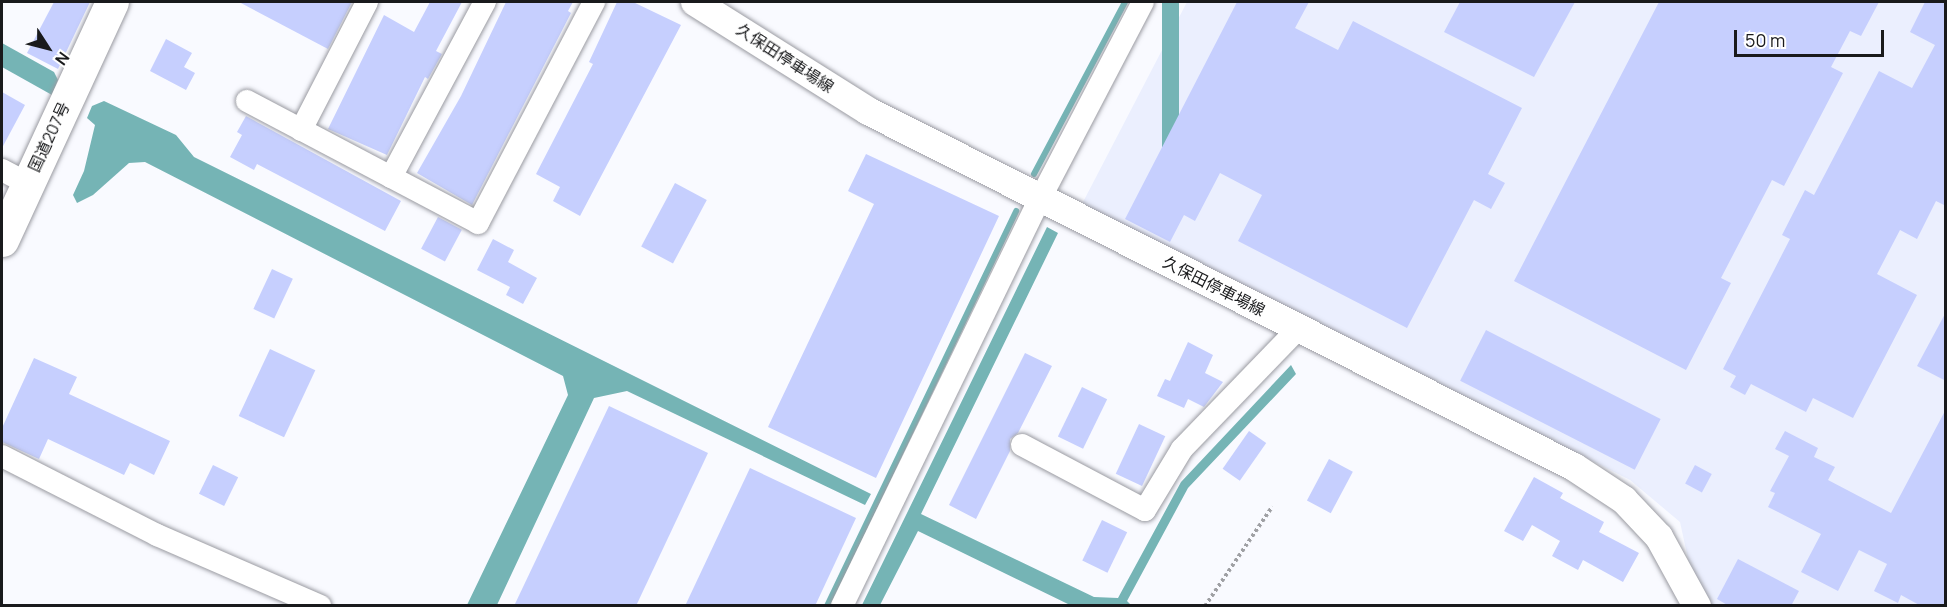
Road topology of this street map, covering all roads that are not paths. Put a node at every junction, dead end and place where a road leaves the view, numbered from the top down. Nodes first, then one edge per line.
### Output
1 (112, 2) edge
2 (367, 2) edge
3 (485, 2) edge
4 (594, 2) edge
5 (695, 2) edge
6 (1143, 2) edge
7 (247, 101) dead end
8 (301, 129) junction
9 (15, 177) edge
10 (392, 177) junction
11 (1040, 199) junction
12 (2, 240) edge
13 (1298, 329) junction
14 (1022, 445) dead end
15 (2, 456) edge
16 (320, 606) edge
17 (842, 606) edge
18 (1697, 606) edge

1 - 9 highway, 国道207号
2 - 8 street
3 - 10 street
4 - 10 street
5 - 11 main road, 久保田停車場線
6 - 11 street
7 - 8 street
8 - 10 street
9 - 12 highway, 国道207号
11 - 13 main road, 久保田停車場線
11 - 17 street
13 - 14 street
13 - 18 main road, 久保田停車場線
15 - 16 street

